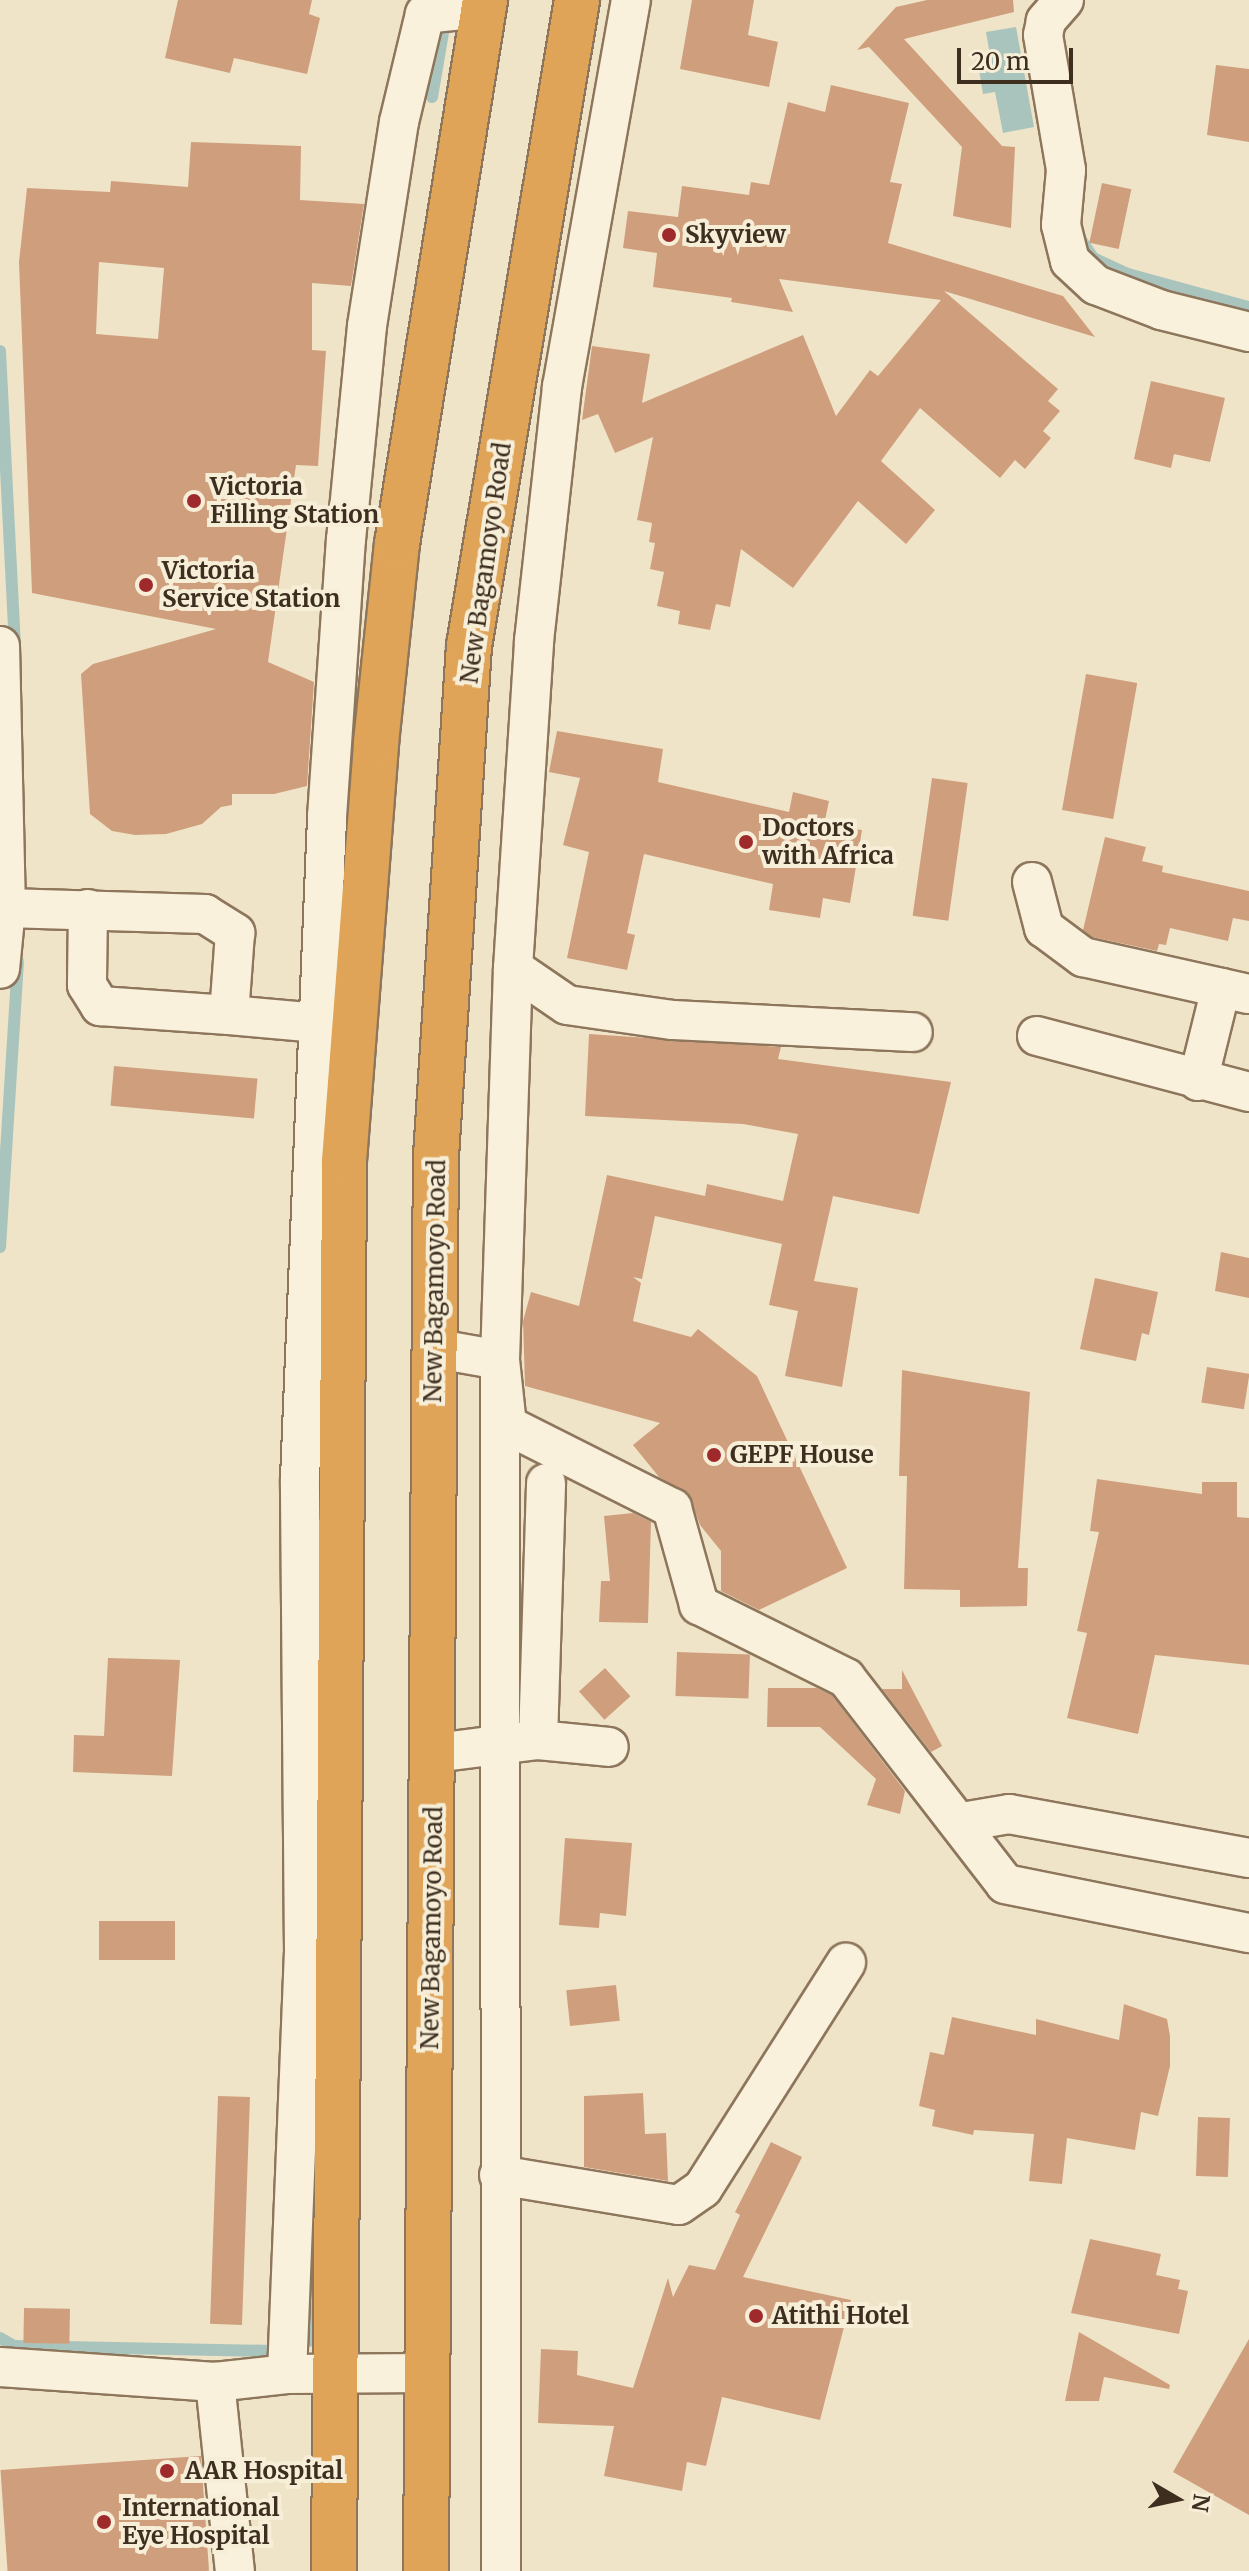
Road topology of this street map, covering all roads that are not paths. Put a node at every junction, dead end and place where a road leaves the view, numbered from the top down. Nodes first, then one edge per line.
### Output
1 (577, 0) edge
2 (631, 0) edge
3 (1064, 0) edge
4 (484, 4) edge
5 (1249, 332) edge
6 (346, 540) junction
7 (397, 544) junction
8 (0, 646) edge
9 (1032, 882) dead end
10 (6, 908) junction
11 (88, 909) junction
12 (513, 968) junction
13 (0, 969) edge
14 (1235, 991) edge
15 (229, 1015) junction
16 (336, 1025) junction
17 (913, 1032) dead end
18 (1037, 1036) dead end
19 (1198, 1081) junction
20 (1249, 1092) edge
21 (432, 1348) junction
22 (500, 1360) junction
23 (546, 1483) dead end
24 (538, 1740) junction
25 (500, 1744) junction
26 (609, 1747) dead end
27 (435, 1753) junction
28 (962, 1822) junction
29 (1249, 1858) edge
30 (1249, 1933) edge
31 (846, 1963) dead end
32 (499, 2175) junction
33 (0, 2367) edge
34 (427, 2373) junction
35 (287, 2374) junction
36 (334, 2374) junction
37 (215, 2382) junction
38 (235, 2571) edge
39 (334, 2571) edge
40 (426, 2571) edge
41 (501, 2571) edge

1 - 21 highway, New Bagamoyo Road
2 - 12 street
3 - 5 street
4 - 6 street
4 - 7 highway
6 - 7 street
6 - 16 street
7 - 16 highway
8 - 10 street
9 - 14 street
10 - 11 street
10 - 13 street
11 - 15 street
11 - 15 street
12 - 17 street
12 - 22 street
14 - 19 street
15 - 16 street
16 - 35 street
16 - 36 highway
18 - 19 street
19 - 20 street
21 - 22 street
21 - 27 highway, New Bagamoyo Road
22 - 25 street
22 - 28 street
23 - 24 street
24 - 25 street
24 - 26 street
25 - 27 street
25 - 32 street
27 - 34 highway, New Bagamoyo Road
28 - 29 street
28 - 30 street
31 - 32 street
32 - 41 street
33 - 37 street
34 - 36 street
34 - 40 highway, New Bagamoyo Road
35 - 36 street
35 - 37 street
36 - 39 highway
37 - 38 street

